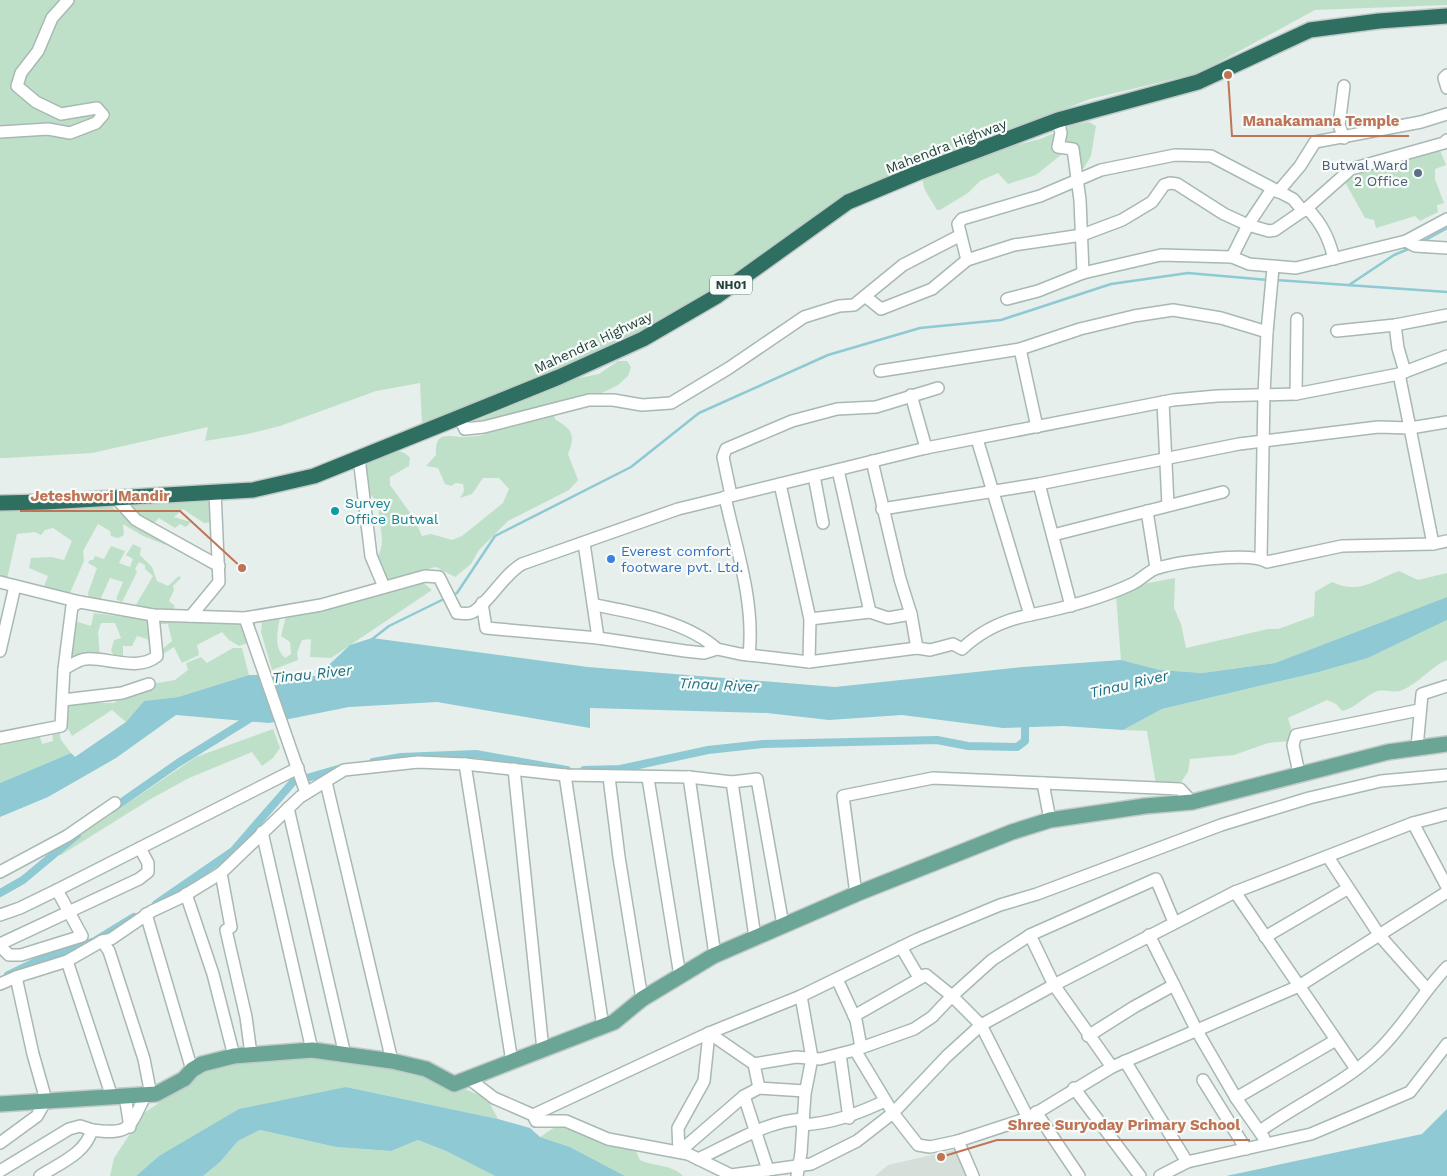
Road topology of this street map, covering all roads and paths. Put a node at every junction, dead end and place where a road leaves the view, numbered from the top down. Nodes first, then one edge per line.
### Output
1 (68, 0) edge
2 (1447, 16) edge
3 (1447, 75) edge
4 (1344, 86) dead end
5 (1447, 88) edge
6 (1447, 114) edge
7 (1058, 120) junction
8 (0, 132) edge
9 (1344, 138) junction
10 (1447, 140) edge
11 (1078, 178) junction
12 (1274, 190) junction
13 (1305, 209) junction
14 (1447, 219) edge
15 (1248, 225) junction
16 (1082, 235) junction
17 (959, 236) junction
18 (1406, 241) junction
19 (1447, 248) edge
20 (1232, 257) junction
21 (1334, 259) junction
22 (967, 260) junction
23 (1273, 272) junction
24 (1083, 273) junction
25 (866, 297) junction
26 (1007, 299) dead end
27 (1447, 316) edge
28 (1298, 319) dead end
29 (1395, 325) junction
30 (1337, 331) dead end
31 (1268, 332) junction
32 (1020, 349) junction
33 (1447, 356) edge
34 (880, 371) dead end
35 (1402, 373) junction
36 (938, 388) dead end
37 (912, 394) junction
38 (1264, 394) junction
39 (1296, 394) junction
40 (1163, 402) junction
41 (459, 417) junction
42 (1447, 422) edge
43 (1037, 427) junction
44 (1410, 428) junction
45 (977, 439) junction
46 (1264, 440) junction
47 (926, 448) junction
48 (359, 458) junction
49 (1165, 459) junction
50 (872, 461) junction
51 (838, 470) junction
52 (814, 476) junction
53 (780, 484) junction
54 (1039, 484) junction
55 (992, 491) junction
56 (215, 492) junction
57 (1223, 492) dead end
58 (728, 496) junction
59 (116, 498) junction
60 (0, 502) edge
61 (1168, 505) junction
62 (883, 509) junction
63 (1147, 511) junction
64 (823, 523) dead end
65 (1053, 535) junction
66 (1447, 541) edge
67 (584, 543) junction
68 (1434, 544) junction
69 (1261, 558) junction
70 (219, 566) junction
71 (1156, 568) junction
72 (0, 582) edge
73 (15, 586) junction
74 (384, 587) junction
75 (80, 602) junction
76 (482, 603) junction
77 (595, 605) junction
78 (1071, 606) junction
79 (870, 612) junction
80 (911, 614) junction
81 (153, 615) junction
82 (1030, 615) junction
83 (191, 616) junction
84 (245, 618) junction
85 (810, 619) junction
86 (598, 638) junction
87 (917, 648) junction
88 (717, 649) junction
89 (0, 651) edge
90 (749, 655) junction
91 (809, 662) junction
92 (64, 669) junction
93 (149, 684) dead end
94 (1447, 686) edge
95 (63, 700) junction
96 (1419, 710) junction
97 (0, 738) edge
98 (1447, 744) edge
99 (1416, 747) junction
100 (465, 764) junction
101 (298, 768) junction
102 (514, 768) junction
103 (1299, 773) junction
104 (1447, 774) edge
105 (565, 775) junction
106 (609, 777) junction
107 (689, 777) junction
108 (648, 778) junction
109 (326, 782) junction
110 (732, 782) junction
111 (1043, 783) junction
112 (306, 793) junction
113 (115, 802) dead end
114 (1192, 802) junction
115 (288, 808) junction
116 (1447, 814) edge
117 (1050, 820) junction
118 (1414, 823) junction
119 (262, 832) junction
120 (140, 848) junction
121 (1328, 857) junction
122 (0, 872) edge
123 (221, 872) junction
124 (1447, 887) edge
125 (1347, 889) junction
126 (56, 890) junction
127 (1235, 892) junction
128 (1447, 892) edge
129 (186, 894) junction
130 (856, 894) junction
131 (69, 913) junction
132 (146, 914) junction
133 (0, 915) edge
134 (1174, 922) junction
135 (783, 925) junction
136 (1030, 935) junction
137 (1149, 935) junction
138 (1380, 936) junction
139 (756, 937) junction
140 (1265, 937) junction
141 (102, 941) junction
142 (0, 945) edge
143 (901, 947) junction
144 (715, 955) junction
145 (66, 961) junction
146 (1447, 967) edge
147 (926, 975) junction
148 (680, 976) junction
149 (16, 977) junction
150 (836, 979) junction
151 (0, 984) edge
152 (1054, 985) junction
153 (1174, 985) junction
154 (1299, 986) junction
155 (1427, 989) junction
156 (801, 996) junction
157 (952, 996) junction
158 (642, 999) junction
159 (854, 1016) junction
160 (981, 1026) junction
161 (603, 1027) junction
162 (1197, 1031) junction
163 (708, 1033) junction
164 (1088, 1036) junction
165 (1336, 1040) junction
166 (1447, 1044) edge
167 (858, 1048) junction
168 (312, 1050) junction
169 (543, 1050) junction
170 (251, 1054) junction
171 (345, 1054) junction
172 (840, 1054) junction
173 (234, 1056) junction
174 (812, 1058) junction
175 (392, 1061) junction
176 (1125, 1061) junction
177 (512, 1062) junction
178 (754, 1064) junction
179 (1112, 1067) junction
180 (1356, 1069) junction
181 (192, 1070) junction
182 (468, 1078) junction
183 (1204, 1080) dead end
184 (759, 1088) junction
185 (1074, 1088) junction
186 (805, 1091) junction
187 (148, 1095) junction
188 (744, 1096) junction
189 (119, 1097) junction
190 (1236, 1098) junction
191 (46, 1100) junction
192 (885, 1101) junction
193 (3, 1106) edge
194 (893, 1113) junction
195 (533, 1115) junction
196 (1032, 1115) junction
197 (849, 1118) junction
198 (802, 1122) junction
199 (130, 1127) junction
200 (92, 1130) junction
201 (1260, 1131) junction
202 (756, 1132) junction
203 (958, 1141) junction
204 (0, 1143) edge
205 (1267, 1144) junction
206 (1246, 1149) junction
207 (679, 1152) junction
208 (698, 1159) junction
209 (1188, 1162) junction
210 (768, 1170) junction
211 (0, 1171) edge
212 (798, 1171) edge
213 (40, 1176) edge
214 (973, 1176) edge
215 (1079, 1176) edge
216 (1140, 1176) edge
217 (1160, 1176) edge

1 - 8 street
2 - 7 highway, Mahendra Highway / NH01
3 - 5 street
4 - 9 street
6 - 9 street
7 - 11 street
7 - 41 highway, Mahendra Highway / NH01
9 - 12 street
10 - 13 street
11 - 12 street
11 - 16 street
11 - 17 street
12 - 13 street
12 - 15 street
13 - 15 street
13 - 21 street
14 - 18 street
15 - 16 street
15 - 20 street
16 - 22 street
16 - 24 street
17 - 22 street
17 - 25 street
18 - 19 street
18 - 21 street
20 - 23 street
20 - 24 street
21 - 23 street
22 - 25 street
23 - 31 street
24 - 26 street
25 - 41 street
27 - 29 street
28 - 39 street
29 - 30 street
29 - 35 street
31 - 32 street
31 - 38 street
32 - 34 street
32 - 43 street
33 - 35 street
35 - 39 street
35 - 44 street
36 - 37 street
37 - 47 street
37 - 58 street
38 - 39 street
38 - 40 street
38 - 46 street
40 - 43 street
40 - 49 street
41 - 48 highway, Mahendra Highway / NH01
42 - 44 street
43 - 45 street
44 - 46 street
44 - 68 street
45 - 47 street
45 - 55 street
46 - 49 street
46 - 69 street
47 - 50 street
48 - 56 highway, Mahendra Highway / NH01
48 - 74 street
49 - 54 street
49 - 61 street
50 - 51 street
50 - 62 street
51 - 52 street
51 - 79 street
52 - 53 street
52 - 64 street
53 - 58 street
53 - 85 street
54 - 55 street
54 - 65 street
55 - 62 street
55 - 82 street
56 - 59 highway, Mahendra Highway / NH01
56 - 70 street
57 - 61 street
58 - 67 street
58 - 90 street
59 - 60 highway, Mahendra Highway / NH01
59 - 70 street
61 - 63 street
62 - 80 street
63 - 65 street
63 - 71 street
65 - 78 street
66 - 68 street
67 - 76 street
67 - 77 street
68 - 69 street
69 - 71 street
70 - 83 street
71 - 78 street
72 - 73 street
73 - 75 street
73 - 89 street
74 - 76 street
74 - 84 street
75 - 81 street
75 - 92 street
76 - 86 street
77 - 86 street
77 - 88 street
78 - 82 street
79 - 80 street
79 - 85 street
80 - 87 street
81 - 83 street
81 - 92 street
82 - 87 street
83 - 84 street
84 - 101 street
85 - 91 street
86 - 88 street
87 - 91 street
88 - 90 street
90 - 91 street
92 - 95 street
93 - 95 street
94 - 96 street
95 - 97 street
96 - 99 street
96 - 103 street
98 - 99 main road
99 - 103 main road
100 - 102 street
100 - 109 street
100 - 177 street
101 - 112 street
101 - 120 street
102 - 105 street
102 - 169 street
103 - 114 main road
104 - 143 street
105 - 106 street
105 - 161 street
106 - 108 street
106 - 158 street
107 - 108 street
107 - 110 street
107 - 144 street
108 - 148 street
109 - 112 street
109 - 175 street
110 - 135 street
110 - 139 street
111 - 114 street
111 - 117 street
111 - 130 street
112 - 115 street
113 - 122 street
114 - 117 main road
115 - 119 street
115 - 171 street
116 - 118 street
117 - 130 main road
118 - 121 street
118 - 124 street
119 - 123 street
119 - 168 street
120 - 126 street
120 - 131 street
121 - 125 street
121 - 127 street
123 - 129 street
123 - 170 street
125 - 138 street
125 - 140 street
126 - 131 street
126 - 133 street
127 - 134 street
127 - 140 street
128 - 138 street
129 - 132 street
129 - 173 street
130 - 135 main road
131 - 142 street
131 - 142 street
132 - 141 street
132 - 181 street
134 - 136 street
134 - 137 street
135 - 139 main road
136 - 152 street
136 - 157 street
137 - 152 street
137 - 153 street
138 - 154 street
138 - 155 street
139 - 144 main road
140 - 154 street
141 - 145 street
141 - 187 street
143 - 147 street
143 - 150 street
144 - 148 main road
145 - 149 street
145 - 189 street
146 - 155 street
147 - 157 street
147 - 159 street
148 - 158 main road
149 - 151 street
149 - 191 street
150 - 156 street
150 - 159 street
152 - 160 street
152 - 164 street
153 - 162 street
153 - 164 street
154 - 162 street
154 - 165 street
155 - 180 street
156 - 163 street
156 - 174 street
157 - 160 street
157 - 167 street
158 - 161 main road
159 - 167 street
160 - 194 street
160 - 196 street
161 - 169 main road
162 - 176 street
162 - 190 street
163 - 178 street
163 - 195 street
163 - 207 street
164 - 179 street
165 - 180 street
165 - 190 street
166 - 205 street
167 - 172 street
167 - 192 street
168 - 170 main road
168 - 171 main road
169 - 177 main road
170 - 173 main road
171 - 175 main road
172 - 174 street
172 - 197 street
173 - 181 main road
174 - 178 street
174 - 186 street
175 - 182 main road
176 - 179 street
176 - 209 street
177 - 182 main road
178 - 184 street
179 - 185 street
180 - 201 street
181 - 187 main road
182 - 195 street
183 - 206 street
184 - 186 street
184 - 188 street
185 - 196 street
185 - 216 street
186 - 198 street
187 - 189 main road
187 - 199 street
188 - 202 street
188 - 207 street
189 - 191 main road
189 - 199 street
190 - 201 street
191 - 193 main road
191 - 204 street
192 - 194 street
192 - 197 street
194 - 203 street
194 - 212 street
195 - 207 street
196 - 203 street
196 - 215 street
197 - 198 street
198 - 202 street
198 - 212 street
199 - 200 street
200 - 211 street
200 - 213 street
201 - 205 street
202 - 208 street
202 - 210 street
203 - 214 street
205 - 206 street
206 - 209 street
207 - 208 street
208 - 210 street
209 - 217 street
210 - 212 street

